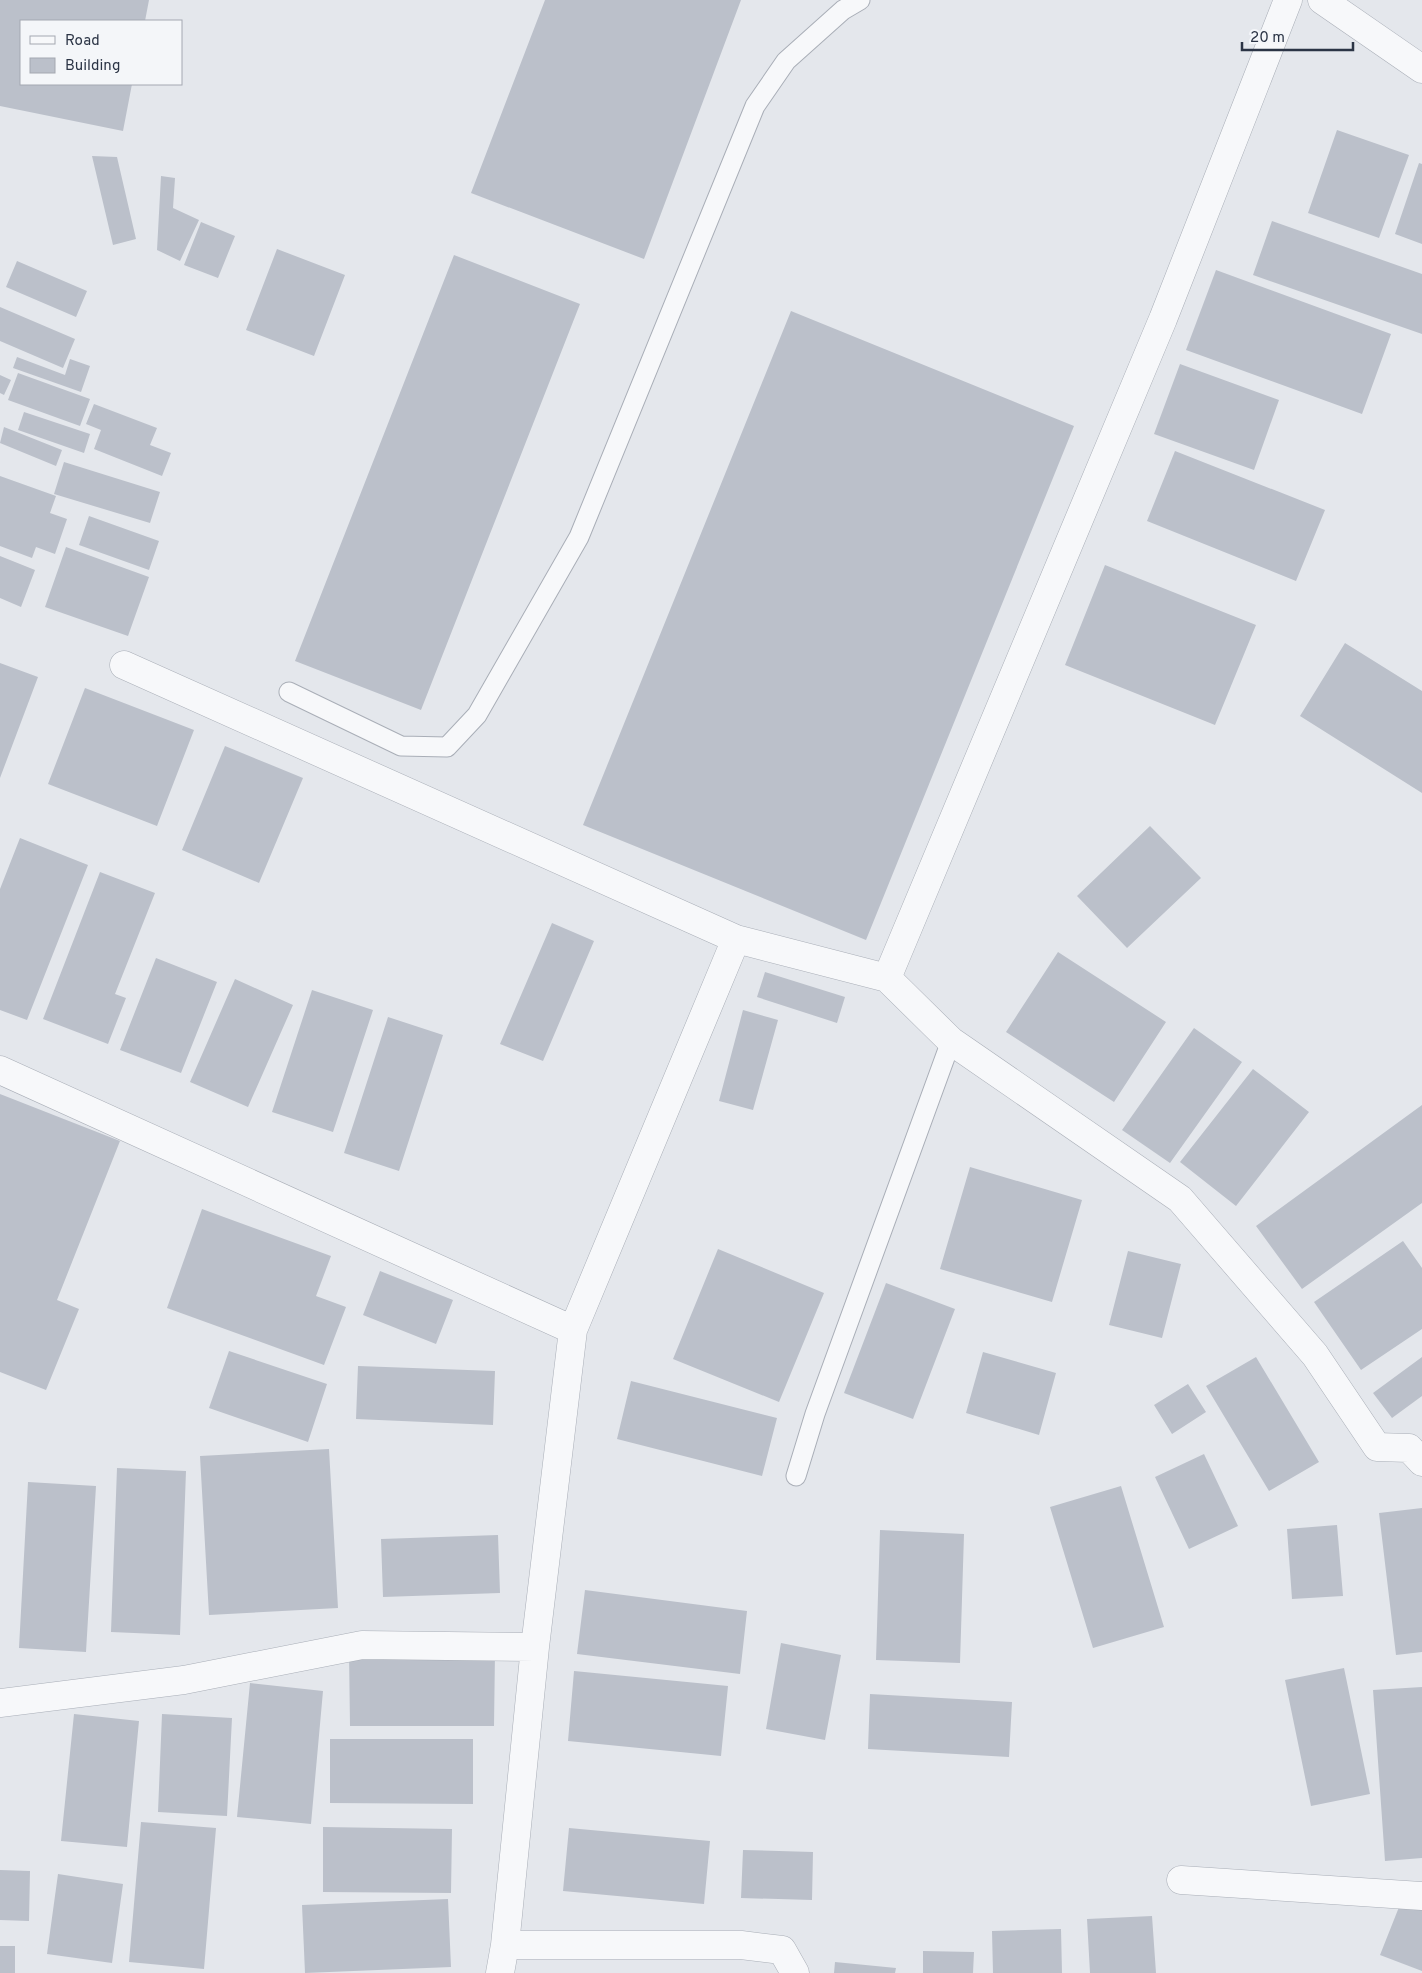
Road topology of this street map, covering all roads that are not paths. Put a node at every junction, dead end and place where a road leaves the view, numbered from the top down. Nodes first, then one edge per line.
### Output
1 (860, 0) edge
2 (1288, 0) edge
3 (1322, 0) edge
4 (1422, 69) edge
5 (124, 665) dead end
6 (289, 692) dead end
7 (736, 940) junction
8 (887, 978) junction
9 (951, 1041) junction
10 (0, 1070) edge
11 (573, 1330) junction
12 (1418, 1449) edge
13 (796, 1476) dead end
14 (535, 1647) junction
15 (0, 1703) edge
16 (1181, 1880) dead end
17 (1422, 1896) edge
18 (505, 1945) junction
19 (500, 1973) edge
20 (795, 1973) edge

1 - 6 lane
2 - 8 street
3 - 4 street
5 - 7 street
7 - 8 street
7 - 11 street
8 - 9 street
9 - 12 street
9 - 13 lane
10 - 11 street
11 - 14 street
14 - 15 street
14 - 18 street
16 - 17 street
18 - 19 street
18 - 20 street

